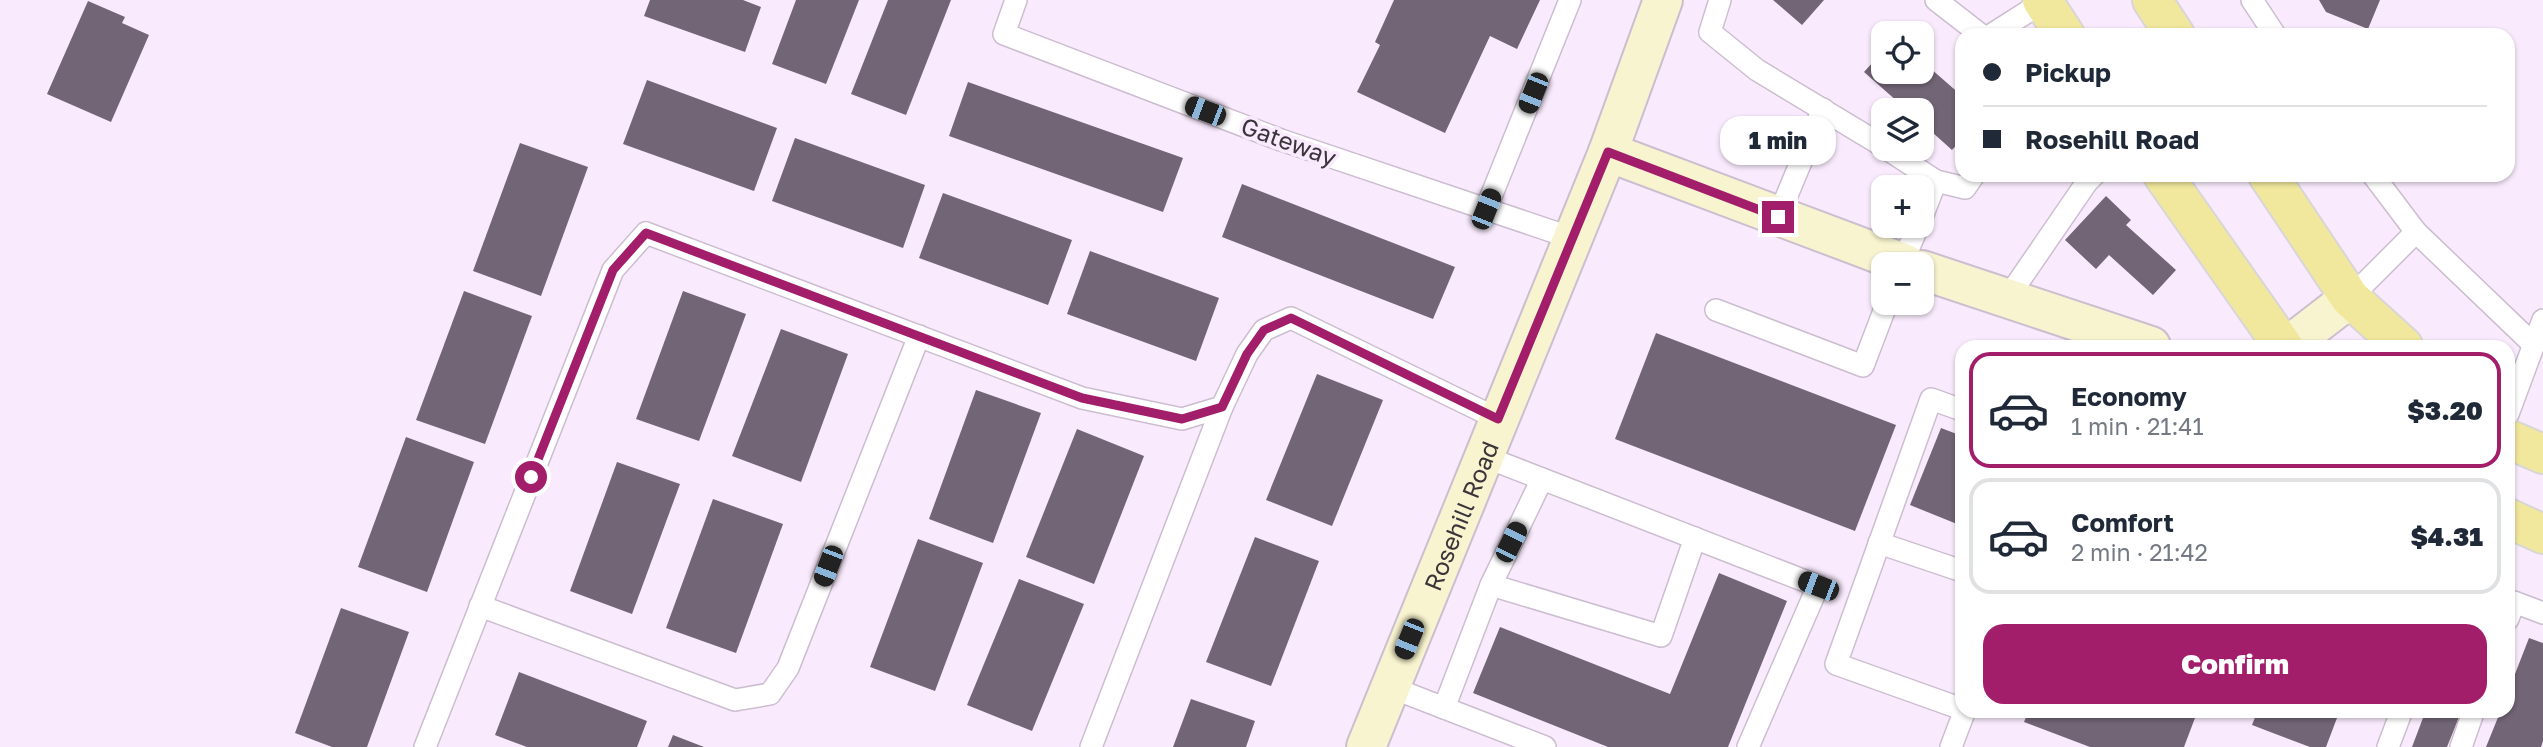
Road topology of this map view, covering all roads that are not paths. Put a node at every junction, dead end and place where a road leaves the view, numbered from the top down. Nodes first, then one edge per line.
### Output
1 (1016, 0) edge
2 (1570, 0) edge
3 (1663, 0) edge
4 (1720, 0) edge
5 (1936, 0) edge
6 (2152, 0) edge
7 (2252, 0) edge
8 (2042, 1) edge
9 (1971, 28) edge
10 (2002, 28) edge
11 (2060, 28) edge
12 (2170, 28) edge
13 (2270, 28) edge
14 (1823, 109) junction
15 (1871, 138) edge
16 (1608, 152) junction
17 (1906, 161) edge
18 (1936, 181) junction
19 (1969, 182) edge
20 (2086, 182) edge
21 (2168, 182) edge
22 (2273, 182) edge
23 (2378, 182) edge
24 (1934, 186) edge
25 (1486, 209) junction
26 (1778, 217) junction
27 (2416, 232) junction
28 (1572, 238) junction
29 (1873, 252) edge
30 (1934, 274) edge
31 (2350, 298) junction
32 (2006, 300) junction
33 (1716, 310) dead end
34 (1882, 315) edge
35 (2543, 320) edge
36 (919, 336) junction
37 (2108, 340) edge
38 (2279, 340) edge
39 (2296, 340) edge
40 (2396, 340) edge
41 (2533, 345) junction
42 (2515, 395) edge
43 (1222, 407) junction
44 (1955, 408) edge
45 (1498, 419) junction
46 (2515, 442) edge
47 (2543, 454) edge
48 (1483, 456) junction
49 (1542, 479) junction
50 (2515, 521) edge
51 (2543, 534) edge
52 (1695, 538) junction
53 (1880, 543) junction
54 (1955, 569) edge
55 (1491, 584) junction
56 (480, 607) junction
57 (2515, 608) edge
58 (2543, 613) edge
59 (1390, 687) junction
60 (1955, 707) edge
61 (1444, 708) junction
62 (1960, 718) edge
63 (2399, 718) edge
64 (2471, 718) edge
65 (425, 747) edge
66 (1091, 747) edge
67 (1366, 747) edge
68 (1545, 747) edge
69 (1748, 747) edge
70 (1951, 747) edge
71 (2388, 747) edge
72 (2461, 747) edge

1 - 25 lane, Gateway
2 - 25 lane
3 - 16 street, Rosehill Road
4 - 14 lane
5 - 9 lane
6 - 12 main road
7 - 13 lane
8 - 10 lane
8 - 11 main road
14 - 15 lane
14 - 26 lane
16 - 26 street
16 - 28 street, Rosehill Road
17 - 18 lane
18 - 19 lane
18 - 24 lane
20 - 32 lane
21 - 38 main road
22 - 31 main road
23 - 27 lane
25 - 28 lane, Gateway
26 - 29 street
27 - 31 lane
27 - 41 lane
28 - 45 street, Rosehill Road
30 - 32 street
31 - 39 street
31 - 40 main road
32 - 37 street
33 - 34 lane
35 - 41 lane
36 - 43 lane
36 - 56 lane
36 - 56 lane
41 - 42 lane
43 - 45 lane
43 - 66 lane
44 - 53 lane
45 - 48 street, Rosehill Road
46 - 47 main road
48 - 49 lane
48 - 59 street, Rosehill Road
49 - 52 lane
49 - 55 lane
50 - 51 main road
52 - 55 lane
52 - 69 lane
53 - 54 lane
53 - 60 lane
55 - 61 lane
56 - 65 lane
57 - 58 lane
59 - 61 lane
59 - 67 street, Rosehill Road
61 - 68 lane
62 - 70 lane
63 - 71 lane
64 - 72 lane

